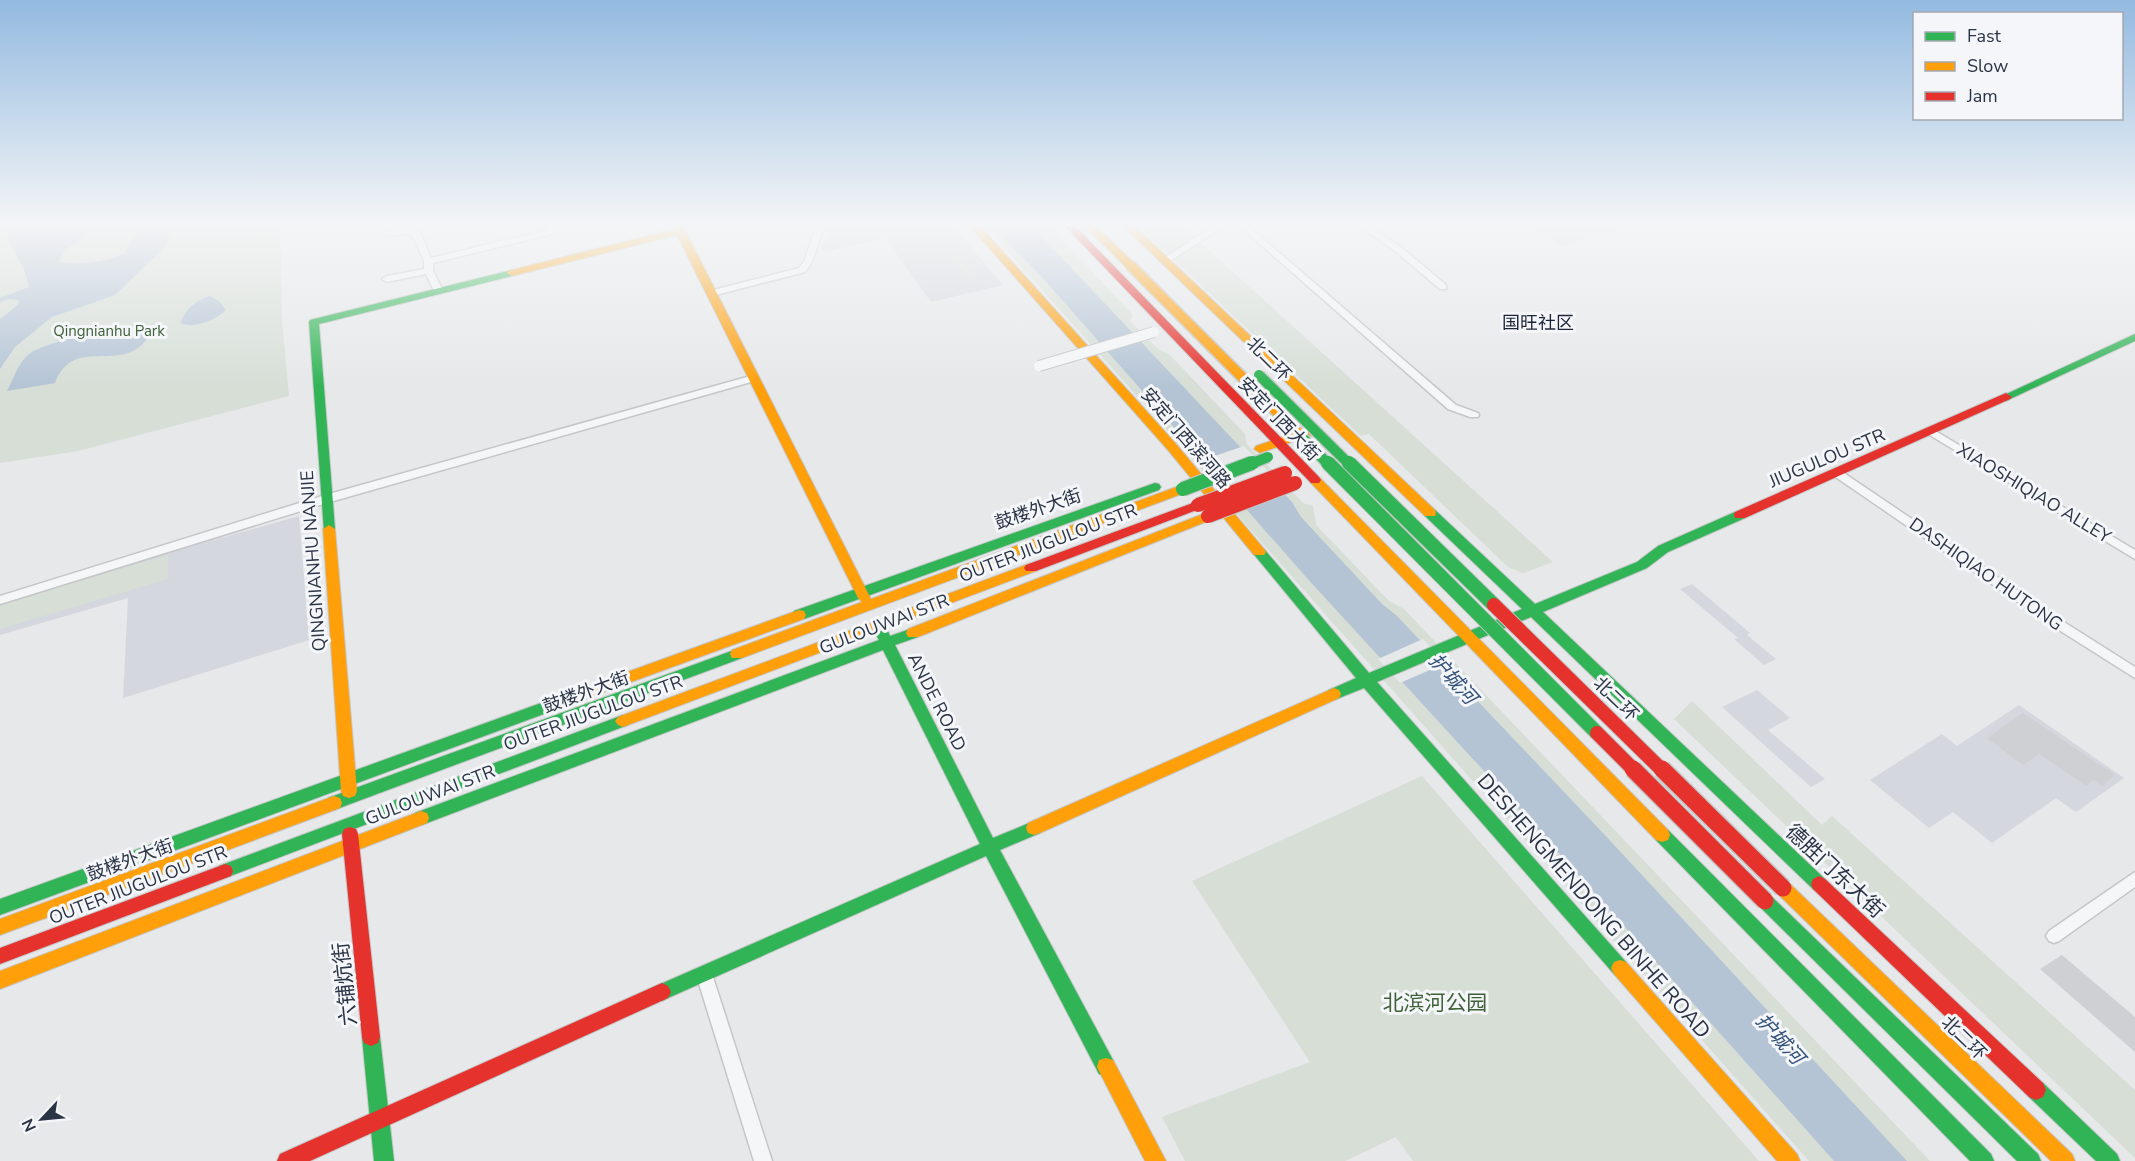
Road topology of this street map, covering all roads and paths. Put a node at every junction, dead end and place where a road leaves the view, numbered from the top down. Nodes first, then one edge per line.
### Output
1 (433, 278) edge
2 (486, 278) edge
3 (704, 278) edge
4 (770, 278) edge
5 (1021, 278) edge
6 (1115, 278) edge
7 (1142, 278) edge
8 (1162, 278) edge
9 (1182, 278) edge
10 (1304, 278) edge
11 (1433, 278) edge
12 (1443, 287) dead end
13 (438, 291) junction
14 (712, 293) junction
15 (1160, 330) junction
16 (2135, 337) edge
17 (1039, 366) dead end
18 (753, 378) junction
19 (1317, 406) junction
20 (1474, 416) dead end
21 (1260, 425) junction
22 (1339, 427) junction
23 (1932, 432) junction
24 (1280, 447) junction
25 (1360, 447) junction
26 (1371, 456) junction
27 (1384, 469) junction
28 (1305, 473) junction
29 (1838, 473) junction
30 (1179, 484) junction
31 (1323, 491) junction
32 (326, 499) junction
33 (2135, 555) edge
34 (861, 591) junction
35 (0, 600) edge
36 (869, 606) junction
37 (1533, 611) junction
38 (879, 626) junction
39 (1466, 637) junction
40 (887, 643) junction
41 (1585, 663) junction
42 (2135, 674) edge
43 (1366, 680) junction
44 (1522, 693) junction
45 (348, 781) junction
46 (350, 798) junction
47 (349, 823) junction
48 (351, 844) junction
49 (990, 848) junction
50 (2135, 879) edge
51 (0, 907) edge
52 (0, 927) edge
53 (2054, 936) dead end
54 (0, 956) edge
55 (704, 974) junction
56 (0, 980) edge
57 (380, 1119) junction
58 (287, 1161) edge
59 (384, 1161) edge
60 (763, 1161) edge
61 (1156, 1161) edge
62 (1790, 1161) edge
63 (1984, 1161) edge
64 (2031, 1161) edge
65 (2065, 1161) edge
66 (2110, 1161) edge

1 - 13 street
2 - 13 main road
3 - 14 main road, ANDE ROAD
4 - 14 street
5 - 43 main road, 安定门西滨河路
6 - 15 main road, 安定门西大街
7 - 64 main road, 北二环, bridge
8 - 65 main road, 北二环, bridge
9 - 19 main road, 安定门西大街
10 - 20 street
11 - 12 street
13 - 32 main road, QINGNIANHU NANJIE
14 - 18 main road, ANDE ROAD
15 - 17 street, bridge
15 - 21 main road, 安定门西大街
16 - 23 main road, JIUGULOU STR
18 - 32 street
18 - 34 main road, ANDE ROAD
19 - 21 main road
19 - 22 main road, 安定门西大街
21 - 24 main road, 安定门西大街
22 - 24 main road
22 - 25 main road, 安定门西大街
23 - 29 main road, JIUGULOU STR
23 - 33 street, XIAOSHIQIAO ALLEY
24 - 28 main road, 安定门西大街
24 - 30 main road, bridge
25 - 26 main road, 安定门西大街
25 - 28 main road
26 - 27 main road, 安定门西大街
26 - 28 main road
27 - 31 main road
27 - 37 main road, 安定门西大街
28 - 31 main road, 安定门西大街
28 - 38 main road, OUTER JIUGULOU STR, bridge
28 - 40 main road, GULOUWAI STR, bridge
29 - 37 main road, JIUGULOU STR
29 - 42 street, DASHIQIAO HUTONG
30 - 34 main road, 鼓楼外大街
30 - 36 main road, 鼓楼外大街
31 - 39 main road, 安定门西大街
32 - 35 street
32 - 45 main road, QINGNIANHU NANJIE
34 - 36 main road, ANDE ROAD
34 - 45 main road, 鼓楼外大街
36 - 38 main road, ANDE ROAD
36 - 46 main road, 鼓楼外大街
37 - 39 main road, JIUGULOU STR
37 - 41 main road, 德胜门东大街
38 - 40 main road, ANDE ROAD
38 - 47 main road, OUTER JIUGULOU STR
39 - 43 main road, JIUGULOU STR
39 - 44 main road
40 - 48 main road, GULOUWAI STR
40 - 49 main road, ANDE ROAD
41 - 44 main road
41 - 66 main road, 德胜门东大街
43 - 49 main road
43 - 62 main road, DESHENGMENDONG BINHE ROAD
44 - 63 main road
45 - 46 main road, QINGNIANHU NANJIE
45 - 51 main road, 鼓楼外大街
46 - 52 main road, 鼓楼外大街
47 - 48 main road, 六铺炕街
47 - 54 main road, OUTER JIUGULOU STR
48 - 56 main road, GULOUWAI STR
48 - 57 main road, 六铺炕街
49 - 55 main road
49 - 61 main road, ANDE ROAD
50 - 53 street
55 - 57 main road
55 - 60 street
57 - 58 main road
57 - 59 main road, 六铺炕街

